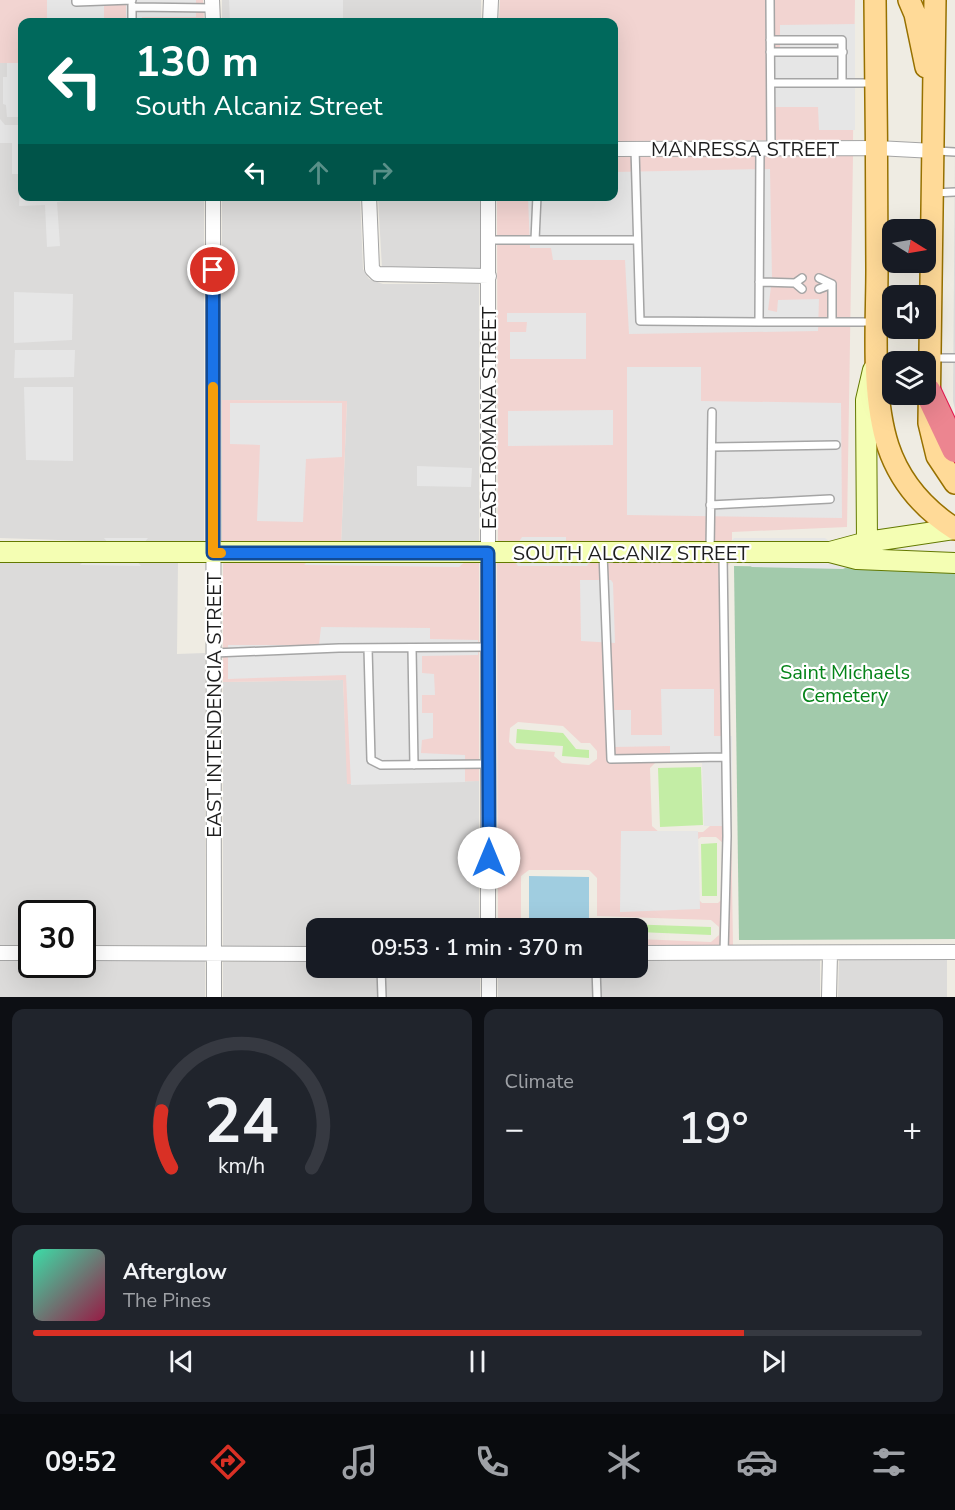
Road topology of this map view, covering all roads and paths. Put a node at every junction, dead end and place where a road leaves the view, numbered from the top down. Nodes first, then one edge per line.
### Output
1 (76, 0) edge
2 (491, 0) edge
3 (770, 0) edge
4 (875, 0) edge
5 (909, 0) edge
6 (935, 0) edge
7 (132, 3) edge
8 (213, 10) edge
9 (490, 18) edge
10 (770, 40) junction
11 (770, 52) junction
12 (843, 52) junction
13 (876, 82) junction
14 (771, 83) junction
15 (842, 83) junction
16 (935, 105) junction
17 (877, 148) junction
18 (618, 149) edge
19 (635, 149) junction
20 (765, 149) junction
21 (945, 152) edge
22 (955, 192) edge
23 (934, 193) junction
24 (213, 201) edge
25 (369, 201) edge
26 (489, 201) edge
27 (537, 201) edge
28 (489, 240) junction
29 (536, 240) junction
30 (638, 240) junction
31 (489, 276) junction
32 (802, 278) dead end
33 (819, 278) dead end
34 (759, 282) junction
35 (795, 283) junction
36 (832, 284) junction
37 (802, 289) dead end
38 (819, 289) dead end
39 (759, 322) junction
40 (832, 322) junction
41 (877, 322) junction
42 (930, 351) edge
43 (877, 356) junction
44 (936, 358) edge
45 (955, 358) edge
46 (929, 405) edge
47 (934, 405) edge
48 (712, 412) dead end
49 (836, 445) dead end
50 (712, 447) junction
51 (955, 448) edge
52 (955, 483) edge
53 (830, 499) dead end
54 (710, 505) junction
55 (955, 529) edge
56 (867, 542) junction
57 (0, 552) edge
58 (830, 552) junction
59 (213, 553) junction
60 (488, 553) junction
61 (603, 553) junction
62 (716, 553) junction
63 (955, 562) edge
64 (488, 647) junction
65 (368, 648) junction
66 (412, 648) junction
67 (214, 653) junction
68 (725, 757) junction
69 (489, 764) junction
70 (414, 765) junction
71 (489, 918) edge
72 (830, 952) junction
73 (955, 952) edge
74 (0, 953) edge
75 (18, 953) edge
76 (96, 953) edge
77 (648, 953) edge
78 (724, 953) junction
79 (213, 954) junction
80 (306, 954) edge
81 (381, 978) edge
82 (489, 978) edge
83 (596, 978) edge
84 (214, 997) edge
85 (382, 997) edge
86 (489, 997) edge
87 (597, 997) edge
88 (829, 997) edge

1 - 7 lane
2 - 9 street
3 - 10 lane
4 - 13 main road
5 - 16 main road
6 - 16 main road
7 - 8 lane
10 - 11 lane
10 - 12 lane
11 - 12 lane
11 - 14 lane
12 - 15 lane
13 - 15 lane
13 - 17 main road
14 - 15 lane
14 - 20 lane
16 - 21 main road
17 - 20 street, MANRESSA STREET
17 - 21 street, MANRESSA STREET
17 - 41 main road
18 - 19 street, MANRESSA STREET
19 - 20 street, MANRESSA STREET
19 - 30 lane
20 - 34 lane
21 - 23 main road
22 - 23 lane
23 - 42 main road
24 - 59 street, EAST INTENDENCIA STREET
25 - 31 street
26 - 28 street, EAST ROMANA STREET
27 - 29 lane
28 - 29 lane
28 - 31 street, EAST ROMANA STREET
29 - 30 lane
30 - 39 lane
31 - 60 street, EAST ROMANA STREET
32 - 35 lane
33 - 36 lane
34 - 35 lane
34 - 39 lane
35 - 37 lane
36 - 38 lane
36 - 40 lane
39 - 40 lane
40 - 41 lane
41 - 43 main road
43 - 55 main road
43 - 56 street
44 - 45 lane
46 - 52 main road
47 - 51 highway
48 - 50 lane
49 - 50 lane
50 - 54 lane
53 - 54 lane
54 - 62 lane
55 - 56 street
56 - 58 street
57 - 59 street, SOUTH ALCANIZ STREET
58 - 62 street, SOUTH ALCANIZ STREET
58 - 63 street
59 - 60 street, SOUTH ALCANIZ STREET
59 - 67 street, EAST INTENDENCIA STREET
60 - 61 street, SOUTH ALCANIZ STREET
60 - 64 street, EAST ROMANA STREET
61 - 62 street, SOUTH ALCANIZ STREET
61 - 68 lane
62 - 68 lane
64 - 66 lane
64 - 69 street, EAST ROMANA STREET
65 - 66 lane
65 - 67 lane
65 - 70 lane
66 - 70 lane
67 - 79 street, EAST INTENDENCIA STREET
68 - 78 lane
69 - 70 lane
69 - 71 street, EAST ROMANA STREET
72 - 73 street
72 - 78 street
72 - 88 street
74 - 75 street
76 - 79 street
77 - 78 street
79 - 80 street
79 - 84 street, EAST INTENDENCIA STREET
81 - 85 lane
82 - 86 street
83 - 87 lane

